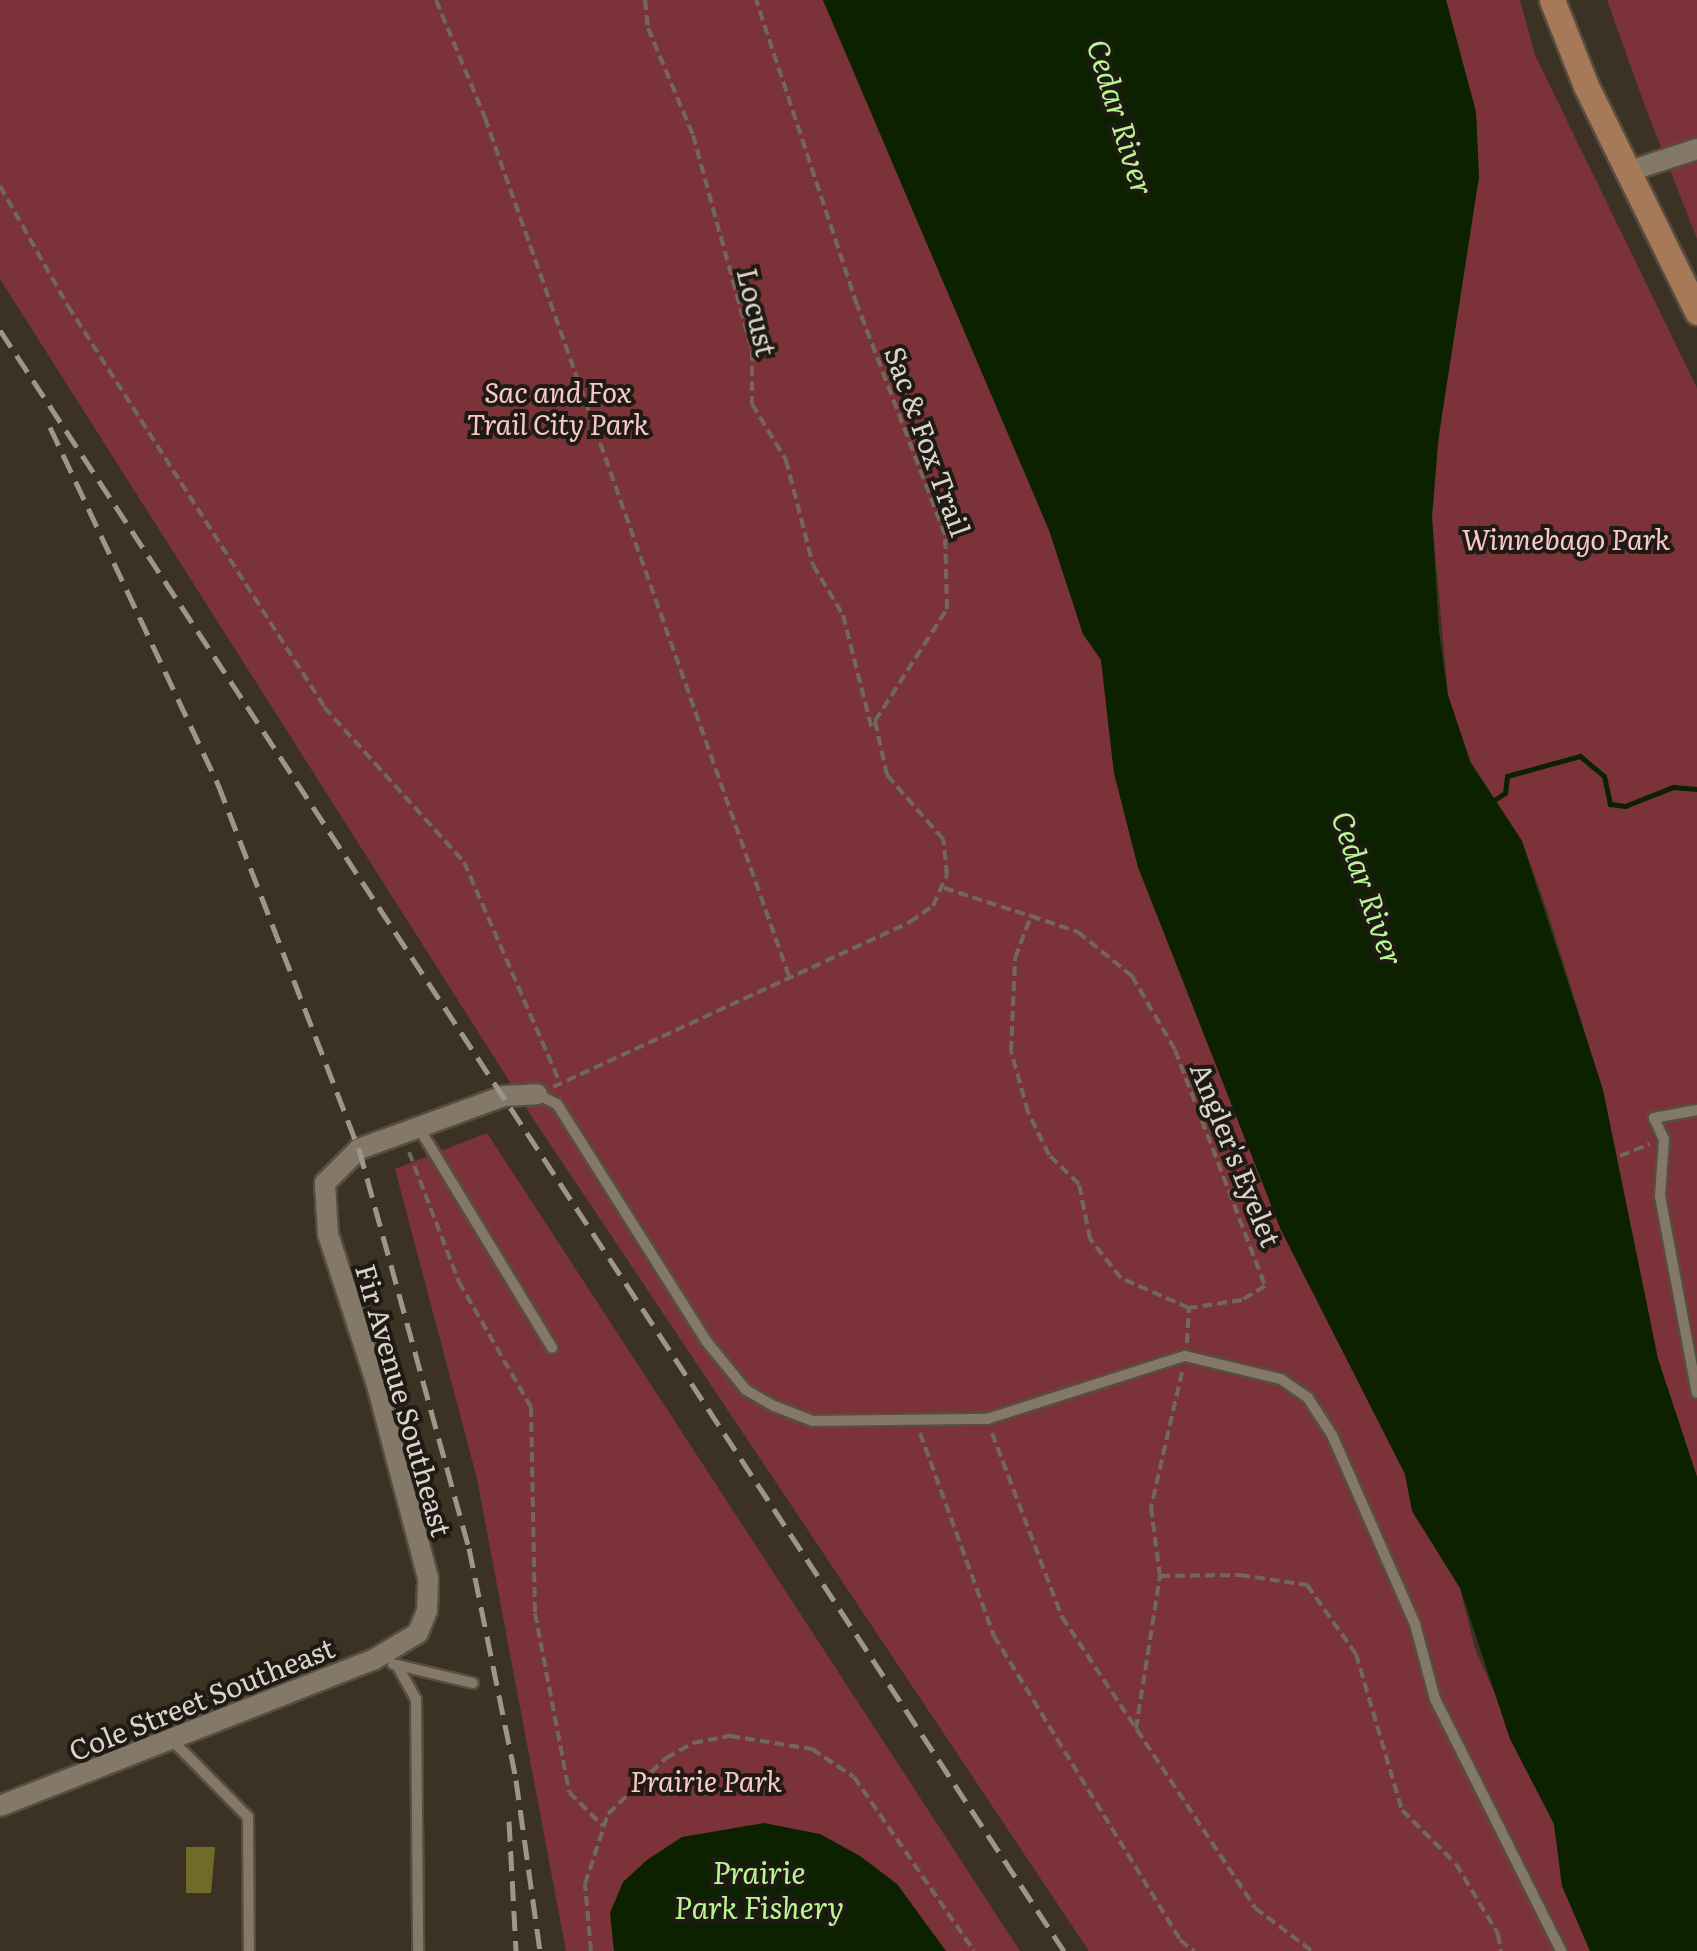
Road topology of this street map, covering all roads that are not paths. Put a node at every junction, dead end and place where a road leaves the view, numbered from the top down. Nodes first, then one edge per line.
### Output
1 (1552, 0) edge
2 (1697, 149) edge
3 (1627, 172) junction
4 (1697, 312) edge
5 (537, 1094) joint
6 (1697, 1110) edge
7 (411, 1131) junction
8 (552, 1348) dead end
9 (1694, 1375) edge
10 (1697, 1393) edge
11 (418, 1633) joint
12 (373, 1660) junction
13 (398, 1665) junction
14 (473, 1683) dead end
15 (172, 1739) junction
16 (0, 1806) edge
17 (249, 1951) edge
18 (418, 1951) edge
19 (1561, 1951) edge

1 - 3 street
2 - 3 street
3 - 4 street
5 - 7 street
5 - 19 lane
6 - 9 lane
7 - 8 lane
7 - 11 street, Fir Avenue Southeast
9 - 10 lane
11 - 12 street, Cole Street Southeast
12 - 13 lane
12 - 15 street, Cole Street Southeast
13 - 14 lane
13 - 18 lane
15 - 16 street, Cole Street Southeast
15 - 17 lane

